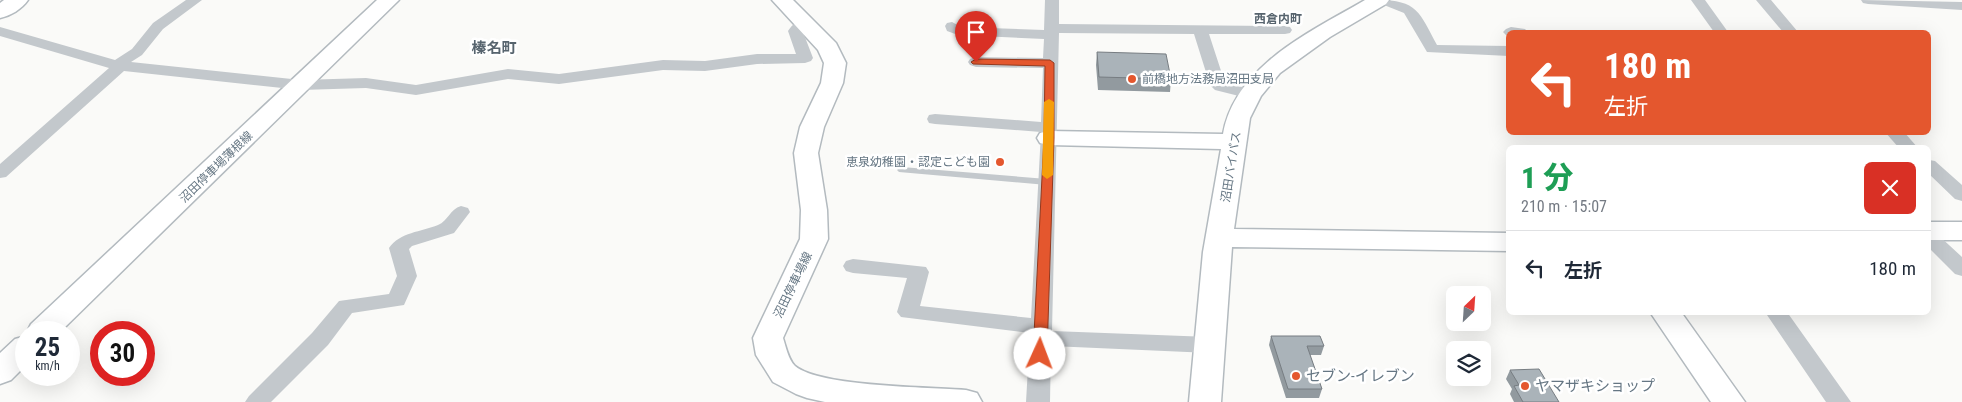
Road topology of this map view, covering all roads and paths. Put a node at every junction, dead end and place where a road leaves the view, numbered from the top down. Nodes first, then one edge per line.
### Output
1 (18, 0) edge
2 (195, 0) edge
3 (389, 0) edge
4 (782, 0) edge
5 (1379, 0) edge
6 (1384, 0) edge
7 (1698, 0) edge
8 (1763, 0) edge
9 (1868, 0) edge
10 (1049, 3) edge
11 (1951, 4) edge
12 (0, 12) edge
13 (804, 24) junction
14 (952, 26) dead end
15 (1200, 30) junction
16 (1285, 30) dead end
17 (1720, 30) edge
18 (1789, 30) edge
19 (0, 31) edge
20 (1052, 31) junction
21 (1506, 51) edge
22 (976, 62) dead end
23 (1050, 63) junction
24 (120, 66) junction
25 (301, 85) junction
26 (1251, 94) junction
27 (935, 119) dead end
28 (1049, 133) junction
29 (1896, 135) edge
30 (1234, 142) junction
31 (1907, 145) edge
32 (1931, 167) edge
33 (902, 170) dead end
34 (0, 173) edge
35 (1047, 182) junction
36 (1962, 195) edge
37 (461, 212) dead end
38 (1931, 231) edge
39 (1962, 231) edge
40 (1220, 238) junction
41 (1931, 239) edge
42 (1506, 242) edge
43 (853, 266) dead end
44 (1962, 269) edge
45 (1667, 315) edge
46 (1776, 315) edge
47 (54, 321) edge
48 (1041, 332) junction
49 (1210, 345) junction
50 (15, 358) edge
51 (0, 372) edge
52 (257, 402) edge
53 (966, 402) edge
54 (1038, 402) edge
55 (1205, 402) edge
56 (1729, 402) edge
57 (1839, 402) edge

1 - 12 main road
2 - 24 street
3 - 25 main road, 沼田停車場薄根線
4 - 13 main road, 沼田停車場線
5 - 26 main road, 沼田バイパス
6 - 21 street
7 - 17 street
8 - 18 street
9 - 11 street
10 - 20 street
13 - 25 street
13 - 53 main road, 沼田停車場線
14 - 20 street
15 - 16 street
15 - 20 street
15 - 26 street
19 - 24 street
20 - 23 street
22 - 23 street
23 - 28 street
24 - 25 street
24 - 34 street
25 - 47 main road, 沼田停車場薄根線
26 - 30 main road, 沼田バイパス
27 - 28 street
28 - 30 main road
28 - 35 street
29 - 31 street
30 - 40 main road, 沼田バイパス
32 - 36 street
33 - 35 lane
35 - 48 street
37 - 52 street
38 - 39 main road
40 - 42 main road
40 - 49 main road, 沼田バイパス
41 - 44 street
43 - 48 street
45 - 56 main road
46 - 57 street
48 - 49 street
48 - 54 street
49 - 55 main road, 沼田バイパス
50 - 51 main road

